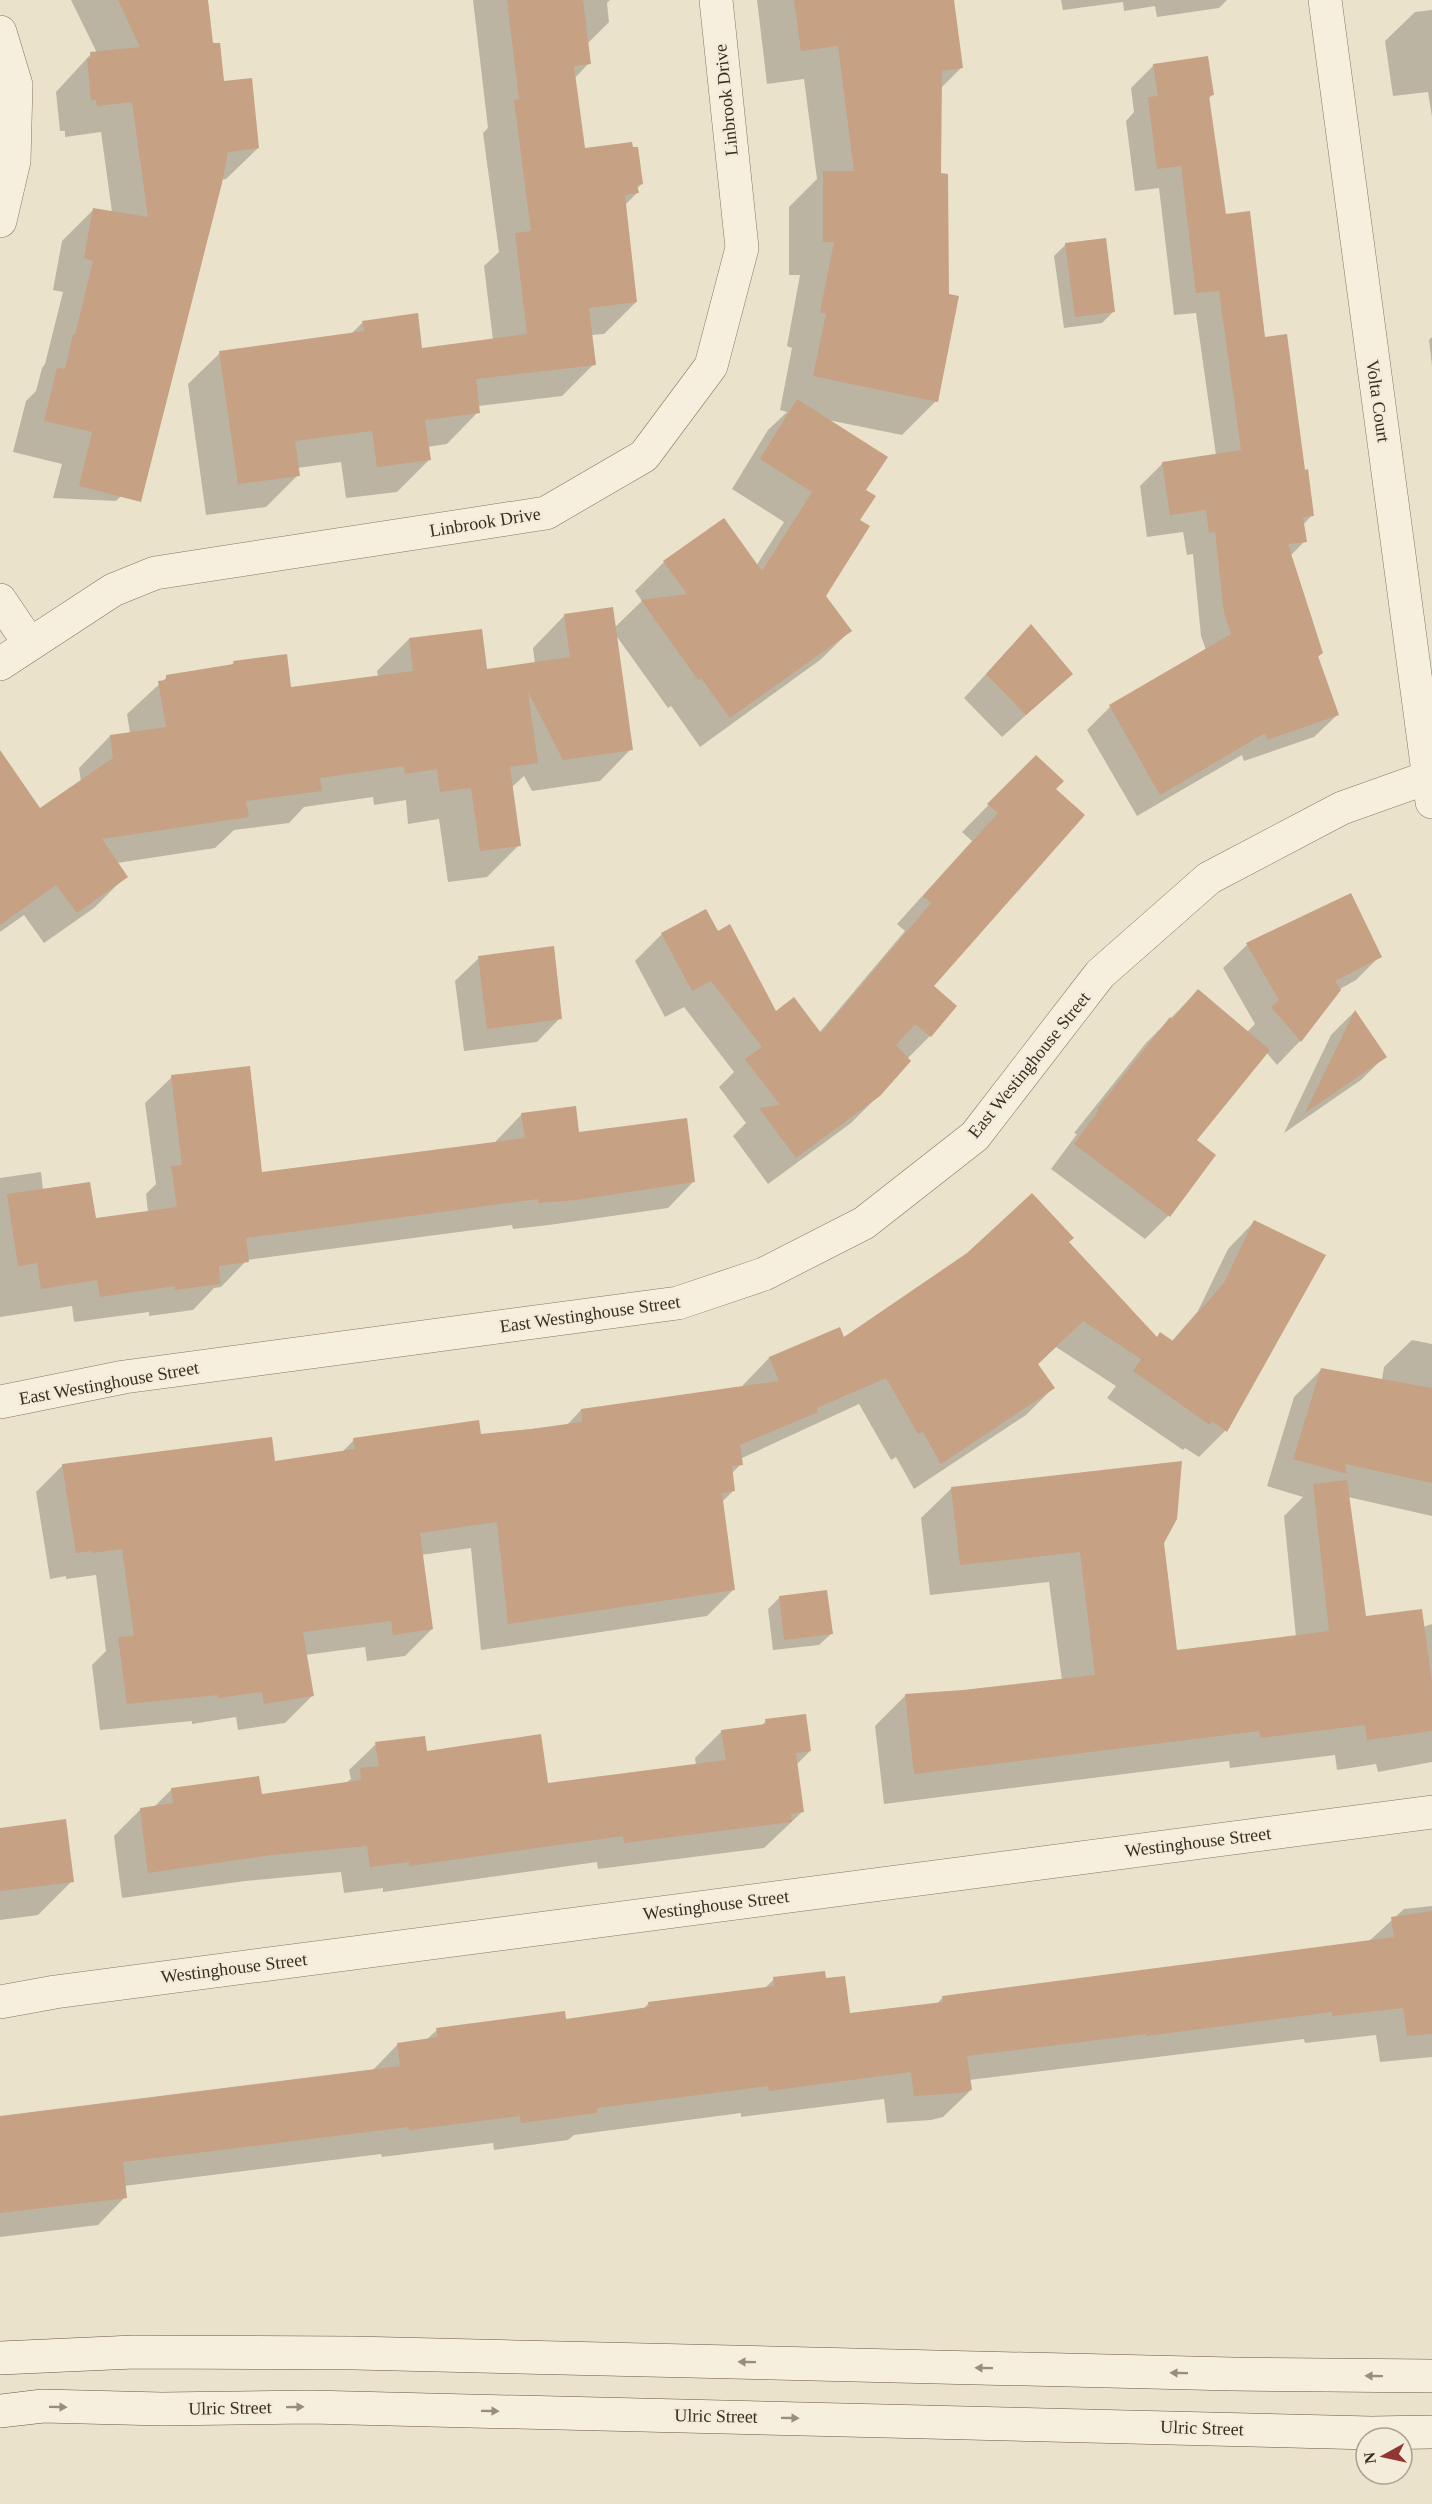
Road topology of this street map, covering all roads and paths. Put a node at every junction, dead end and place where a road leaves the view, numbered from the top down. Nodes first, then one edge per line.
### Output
1 (716, 0) edge
2 (1325, 0) edge
3 (0, 32) edge
4 (0, 221) edge
5 (0, 600) edge
6 (29, 643) junction
7 (0, 664) edge
8 (1431, 785) edge
9 (0, 1402) edge
10 (1432, 1812) edge
11 (0, 2002) edge
12 (0, 2358) edge
13 (1432, 2376) edge
14 (0, 2411) edge
15 (1432, 2432) edge

1 - 6 street, Linbrook Drive
2 - 8 street, Volta Court
3 - 4 street
5 - 6 street
6 - 7 street, Linbrook Drive
8 - 9 street, East Westinghouse Street
10 - 11 street, Westinghouse Street
13 -> 12 street
14 -> 15 street, Ulric Street

